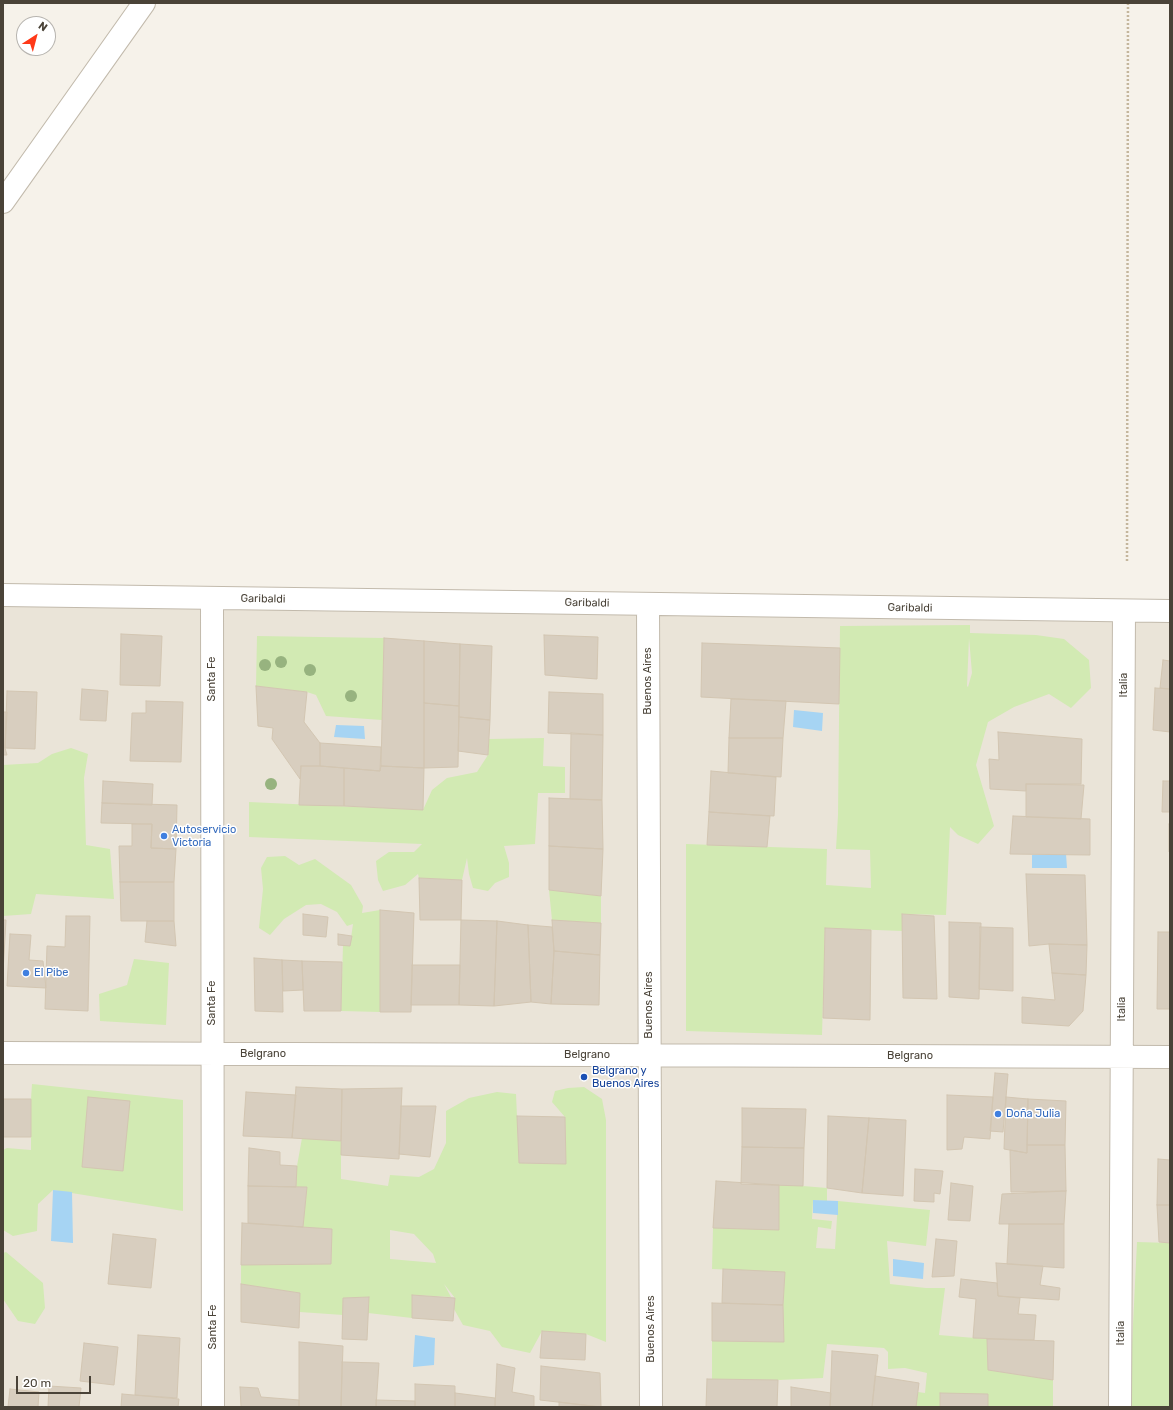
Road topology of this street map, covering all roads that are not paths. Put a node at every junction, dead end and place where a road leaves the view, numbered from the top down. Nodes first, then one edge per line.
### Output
1 (144, 3) edge
2 (3, 202) edge
3 (3, 595) edge
4 (212, 598) junction
5 (648, 604) junction
6 (1124, 611) junction
7 (1170, 612) edge
8 (3, 1053) edge
9 (212, 1054) junction
10 (650, 1055) junction
11 (1122, 1057) junction
12 (1170, 1057) edge
13 (213, 1407) edge
14 (651, 1407) edge
15 (1120, 1407) edge

1 - 2 street
3 - 4 street, Garibaldi
4 - 5 street, Garibaldi
4 - 9 street, Santa Fe
5 - 6 street, Garibaldi
5 - 10 street, Buenos Aires
6 - 7 street, Garibaldi
6 - 11 street, Italia
8 - 9 street, Belgrano
9 - 10 street, Belgrano
9 - 13 street, Santa Fe
10 - 11 street, Belgrano
10 - 14 street, Buenos Aires
11 - 12 street, Belgrano
11 - 15 street, Italia

